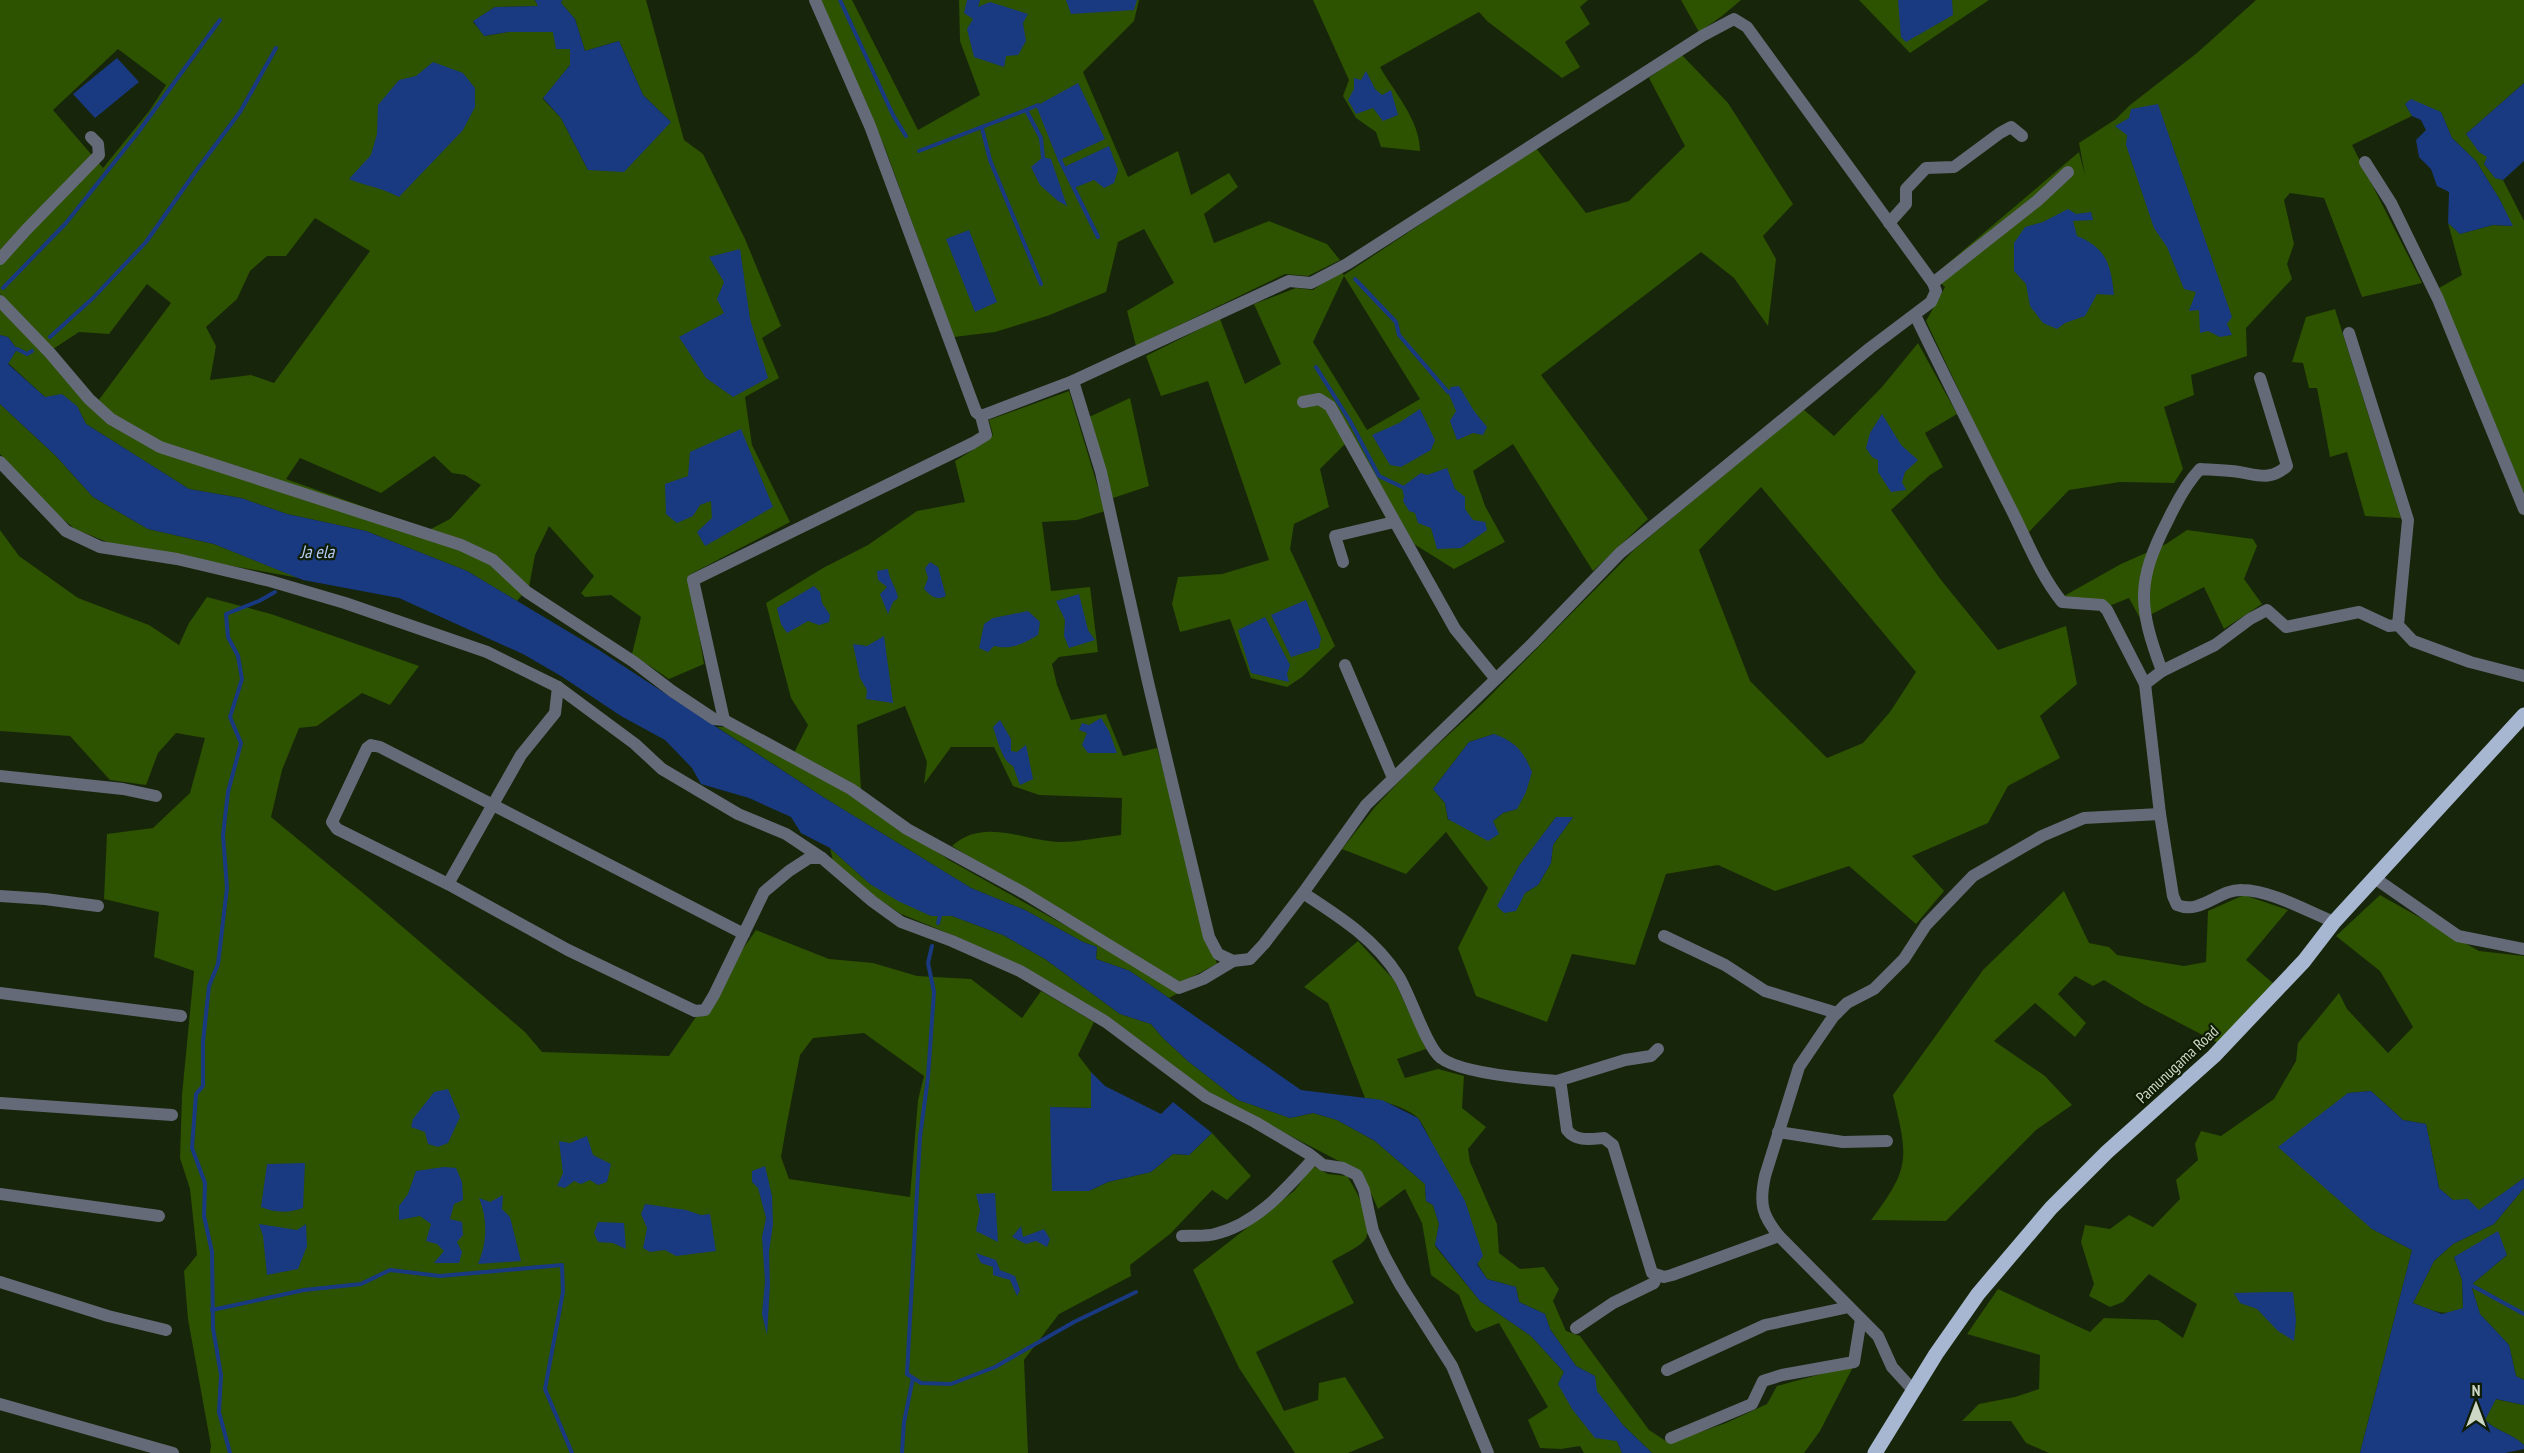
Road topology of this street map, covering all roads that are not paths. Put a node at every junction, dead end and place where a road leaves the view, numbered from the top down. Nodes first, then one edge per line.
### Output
1 (814, 0) edge
2 (2022, 136) dead end
3 (91, 137) dead end
4 (2365, 162) dead end
5 (2068, 172) dead end
6 (1889, 224) junction
7 (0, 260) edge
8 (1933, 283) junction
9 (0, 301) edge
10 (1915, 315) junction
11 (2349, 333) dead end
12 (2260, 378) dead end
13 (1073, 381) junction
14 (1303, 402) dead end
15 (981, 416) junction
16 (0, 462) edge
17 (2524, 509) edge
18 (1395, 522) junction
19 (1343, 562) dead end
20 (2398, 625) junction
21 (1345, 665) dead end
22 (2162, 671) junction
23 (2524, 676) edge
24 (1495, 678) junction
25 (2145, 684) junction
26 (558, 687) junction
27 (2524, 715) edge
28 (724, 720) junction
29 (0, 776) edge
30 (1393, 778) junction
31 (156, 796) dead end
32 (492, 803) junction
33 (2160, 814) junction
34 (822, 858) junction
35 (2376, 879) junction
36 (448, 884) junction
37 (1304, 893) junction
38 (0, 896) edge
39 (98, 906) dead end
40 (2334, 922) junction
41 (744, 934) junction
42 (1664, 936) dead end
43 (2524, 948) edge
44 (1233, 962) junction
45 (0, 993) edge
46 (1837, 1013) junction
47 (181, 1016) dead end
48 (1658, 1049) dead end
49 (1557, 1081) junction
50 (0, 1102) edge
51 (172, 1115) dead end
52 (1778, 1132) junction
53 (1887, 1141) dead end
54 (1314, 1158) junction
55 (0, 1194) edge
56 (159, 1216) dead end
57 (1182, 1236) dead end
58 (1779, 1236) junction
59 (1658, 1276) junction
60 (0, 1282) edge
61 (1849, 1306) junction
62 (1861, 1319) junction
63 (1576, 1328) dead end
64 (166, 1330) dead end
65 (1667, 1370) dead end
66 (1913, 1390) junction
67 (0, 1404) edge
68 (1671, 1437) dead end
69 (173, 1453) edge
70 (1488, 1453) edge
71 (1875, 1453) edge

1 - 15 street
2 - 6 street
3 - 7 street
4 - 17 street
5 - 8 street
6 - 8 street
6 - 13 street
8 - 10 street
9 - 28 street
10 - 24 street
10 - 25 street
11 - 20 street
12 - 22 street
13 - 15 street
13 - 44 street
14 - 18 street
15 - 28 street
16 - 26 street
18 - 19 street
18 - 24 street
20 - 22 street
20 - 23 street
21 - 30 street
22 - 25 street
24 - 30 street
25 - 33 street
26 - 32 street
26 - 34 street
27 - 35 main road, Pamunugama Road
28 - 44 street
29 - 31 street
30 - 37 street
32 - 36 street
32 - 36 street
32 - 41 street
33 - 40 street
33 - 46 street
34 - 41 street
34 - 54 street
35 - 40 main road, Pamunugama Road
35 - 43 street
36 - 41 street
37 - 44 street
37 - 49 street
38 - 39 street
40 - 66 main road, Pamunugama Road
42 - 46 street
45 - 47 street
46 - 52 street
48 - 49 street
49 - 59 street
50 - 51 street
52 - 53 street
52 - 58 street
54 - 57 street
54 - 70 street
55 - 56 street
58 - 59 street
58 - 61 street
59 - 63 street
60 - 64 street
61 - 62 street
61 - 65 street
62 - 66 street
62 - 68 street
66 - 71 main road, Pamunugama Road
67 - 69 street

